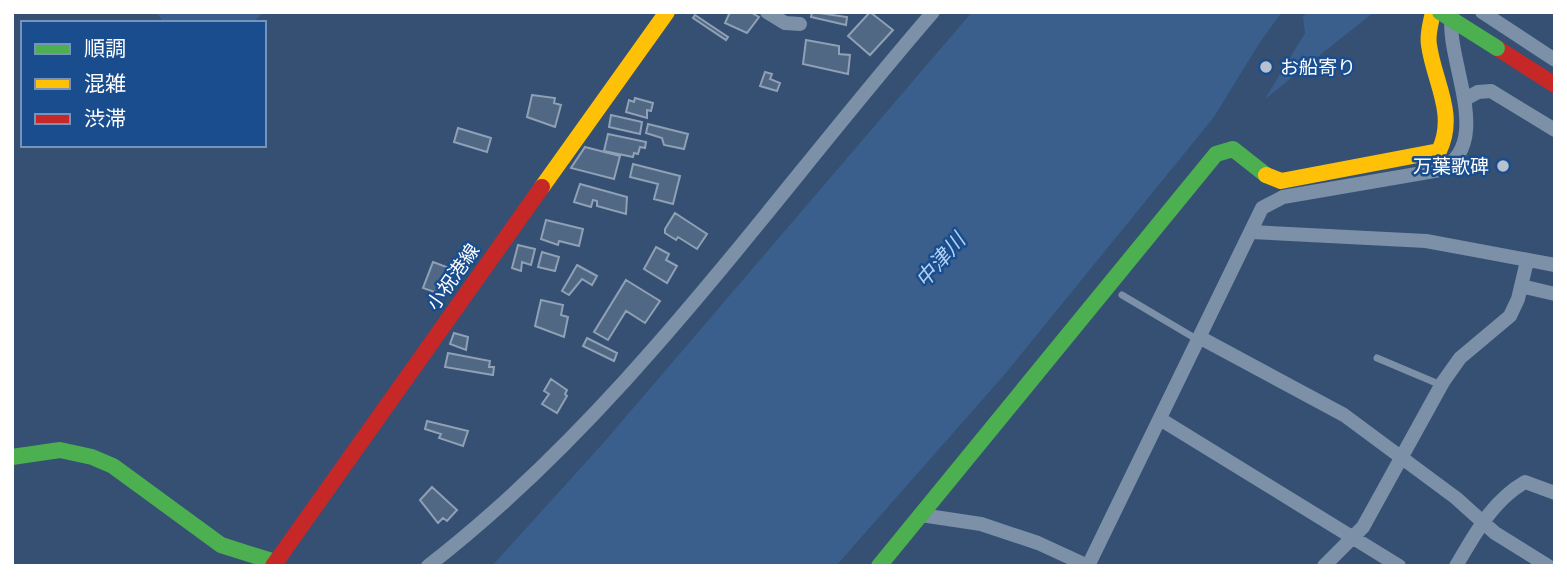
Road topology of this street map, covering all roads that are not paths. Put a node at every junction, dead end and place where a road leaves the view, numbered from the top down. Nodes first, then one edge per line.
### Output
1 (667, 12) edge
2 (767, 12) edge
3 (933, 12) edge
4 (1433, 12) edge
5 (1440, 12) edge
6 (1452, 12) edge
7 (1482, 12) edge
8 (800, 24) dead end
9 (1555, 60) edge
10 (1555, 85) edge
11 (1465, 99) junction
12 (1555, 130) edge
13 (1251, 232) junction
14 (1527, 261) junction
15 (1555, 265) edge
16 (1521, 286) junction
17 (1555, 294) edge
18 (1122, 295) dead end
19 (1199, 339) junction
20 (1377, 358) dead end
21 (1441, 385) junction
22 (1160, 419) junction
23 (12, 457) edge
24 (1400, 458) junction
25 (1555, 493) edge
26 (920, 515) junction
27 (1483, 523) junction
28 (1355, 537) junction
29 (274, 564) edge
30 (428, 566) edge
31 (879, 566) edge
32 (1088, 566) edge
33 (1324, 566) edge
34 (1399, 566) edge
35 (1456, 566) edge
36 (1548, 566) edge

1 - 29 street, 小祝港線
2 - 8 street
3 - 30 street
4 - 26 street
5 - 10 street, bridge
6 - 11 street
7 - 9 street
11 - 12 street
11 - 13 street
13 - 14 street
13 - 19 street
14 - 15 street
14 - 16 street
16 - 17 street
16 - 21 street
18 - 19 lane
19 - 22 street
19 - 24 street
20 - 21 lane
21 - 24 street
22 - 28 street
22 - 32 street
23 - 29 street
24 - 27 street
24 - 28 street
25 - 27 street
26 - 31 street
26 - 32 street
27 - 35 street
27 - 36 street
28 - 33 street
28 - 34 street

